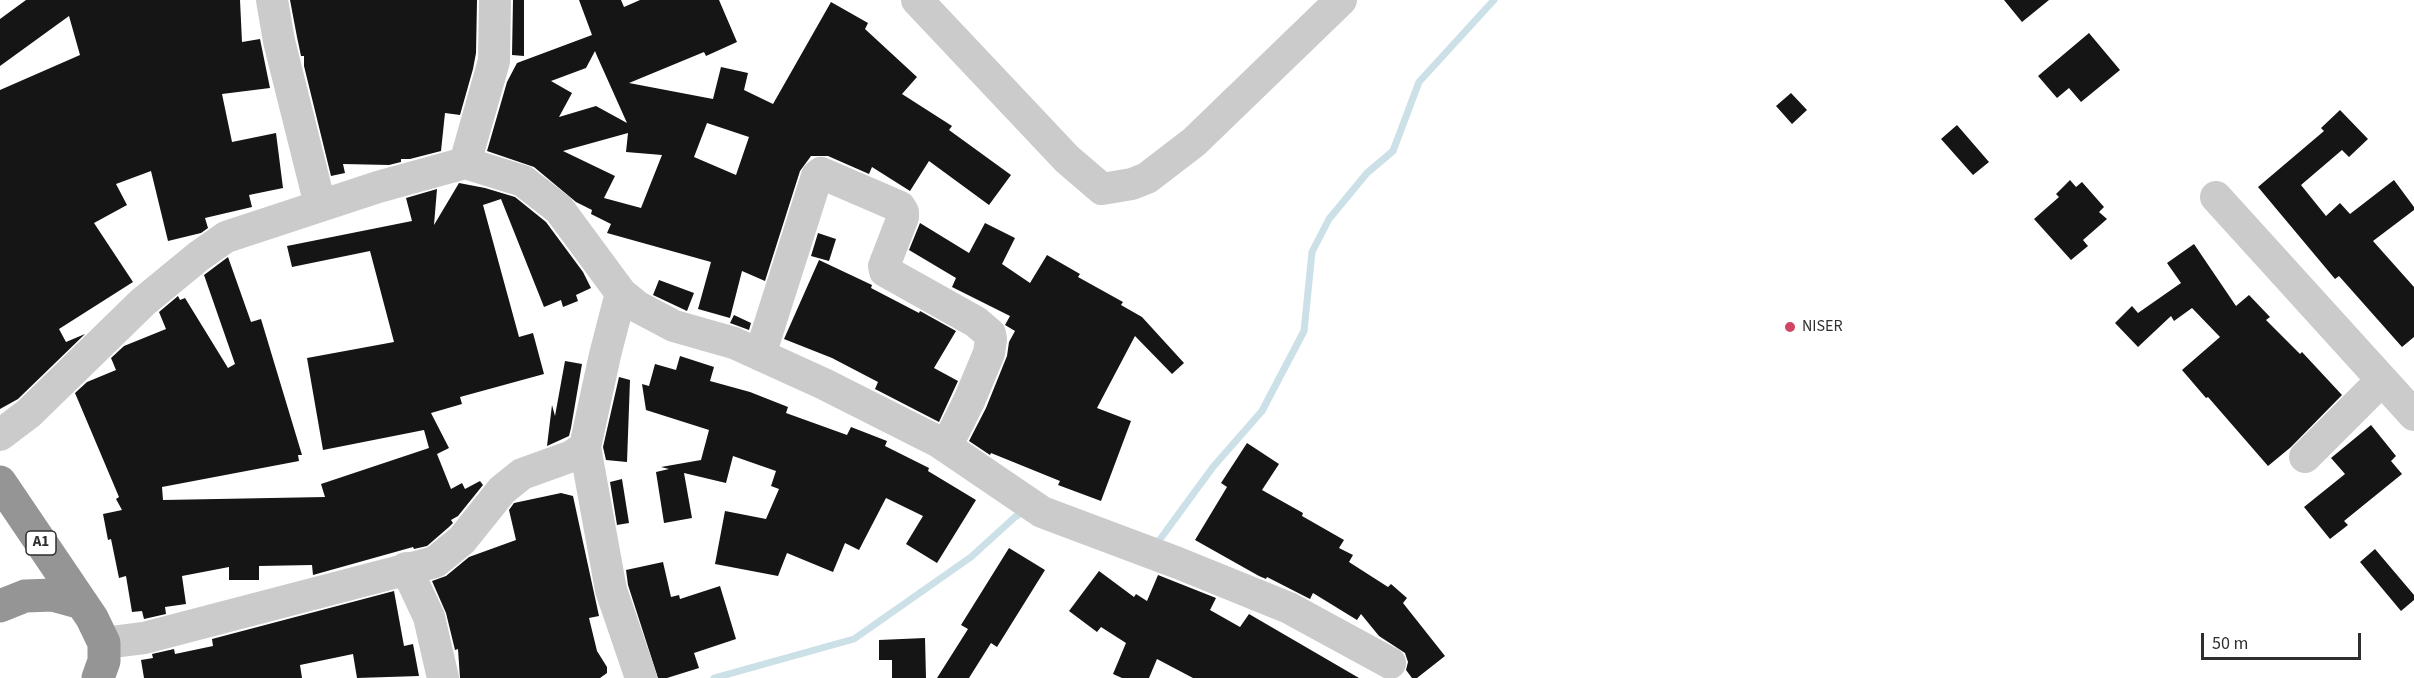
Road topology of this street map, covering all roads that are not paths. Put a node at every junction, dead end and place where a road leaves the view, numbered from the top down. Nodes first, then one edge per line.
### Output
1 (272, 0) edge
2 (495, 0) edge
3 (917, 0) edge
4 (1341, 0) edge
5 (465, 163) junction
6 (2216, 196) dead end
7 (320, 205) junction
8 (621, 293) junction
9 (760, 355) junction
10 (2382, 380) junction
11 (2414, 415) edge
12 (0, 435) edge
13 (585, 447) junction
14 (946, 447) junction
15 (2305, 457) dead end
16 (0, 482) edge
17 (406, 568) junction
18 (82, 603) junction
19 (0, 606) edge
20 (104, 643) junction
21 (1390, 663) dead end
22 (98, 678) edge
23 (443, 678) edge
24 (640, 678) edge

1 - 7 street
2 - 5 street
3 - 4 street
5 - 7 street
5 - 8 street
6 - 10 street
7 - 12 street
8 - 9 street
8 - 13 street
9 - 14 street
9 - 14 street
10 - 11 street
10 - 15 street
13 - 17 street
13 - 24 street
14 - 21 street
16 - 18 highway, A1
17 - 20 street
17 - 23 street
18 - 19 highway
18 - 20 highway
20 - 22 highway

